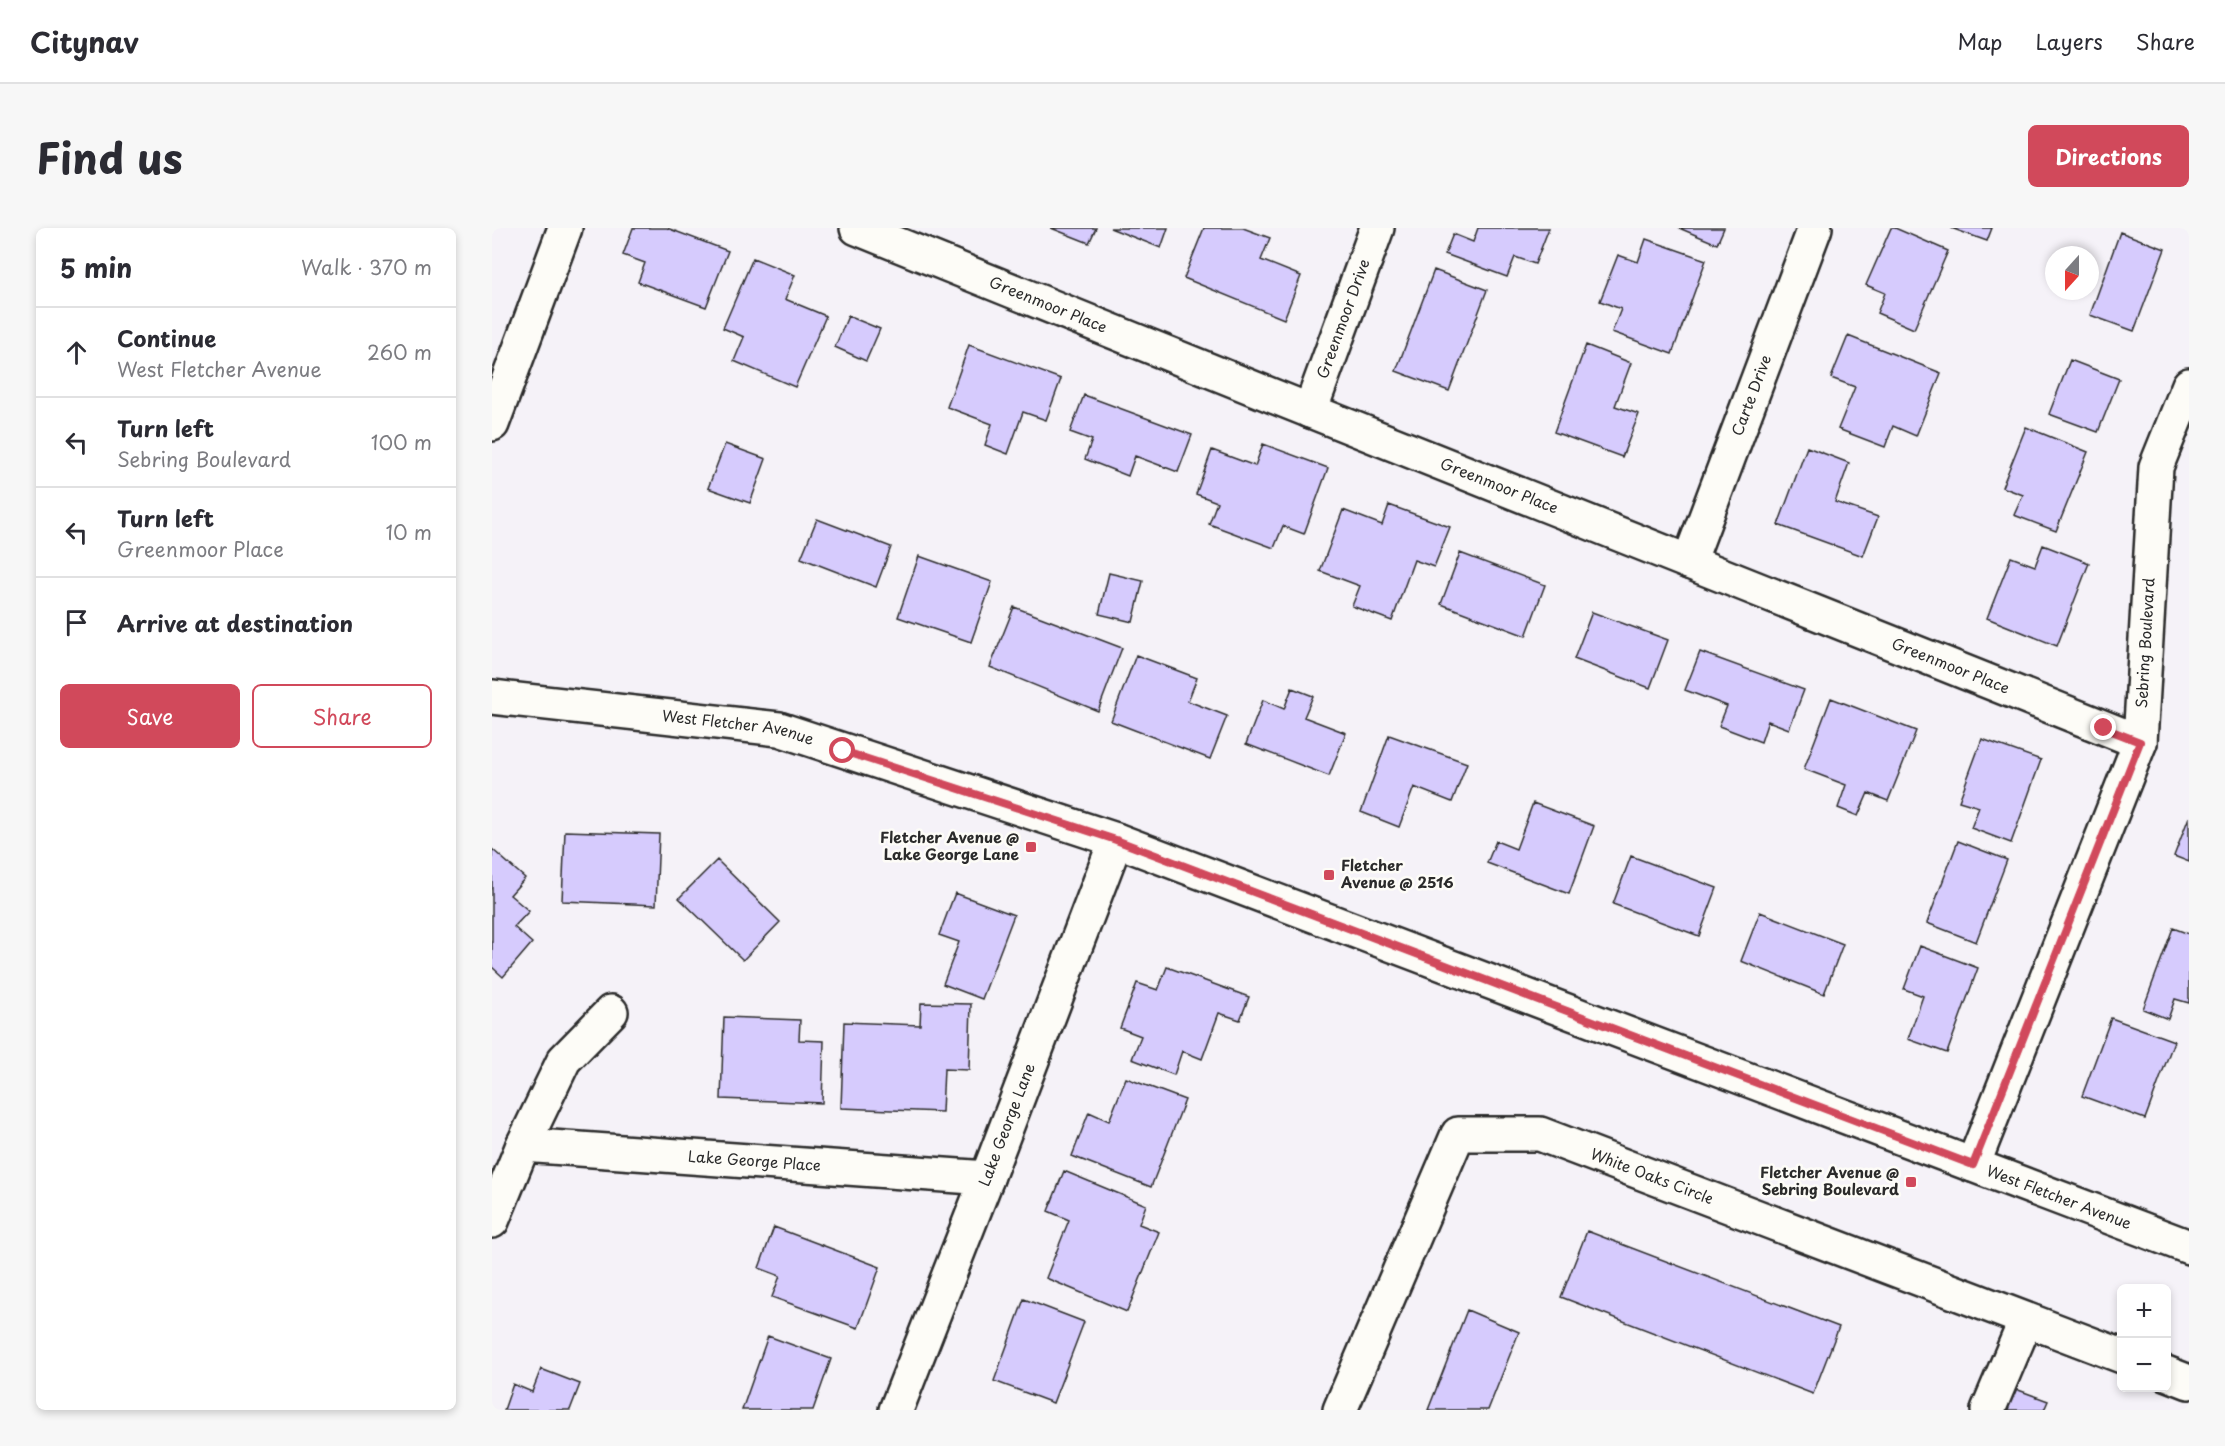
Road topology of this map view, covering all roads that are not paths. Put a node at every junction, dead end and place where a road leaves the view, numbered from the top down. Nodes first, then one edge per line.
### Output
1 (565, 228) edge
2 (857, 228) edge
3 (1377, 228) edge
4 (1815, 228) edge
5 (2189, 385) edge
6 (1310, 411) junction
7 (492, 424) edge
8 (1689, 562) junction
9 (492, 697) edge
10 (2140, 742) junction
11 (1116, 840) junction
12 (611, 1012) dead end
13 (523, 1145) junction
14 (1973, 1165) junction
15 (987, 1178) junction
16 (492, 1221) edge
17 (2189, 1247) edge
18 (2026, 1320) junction
19 (2117, 1354) edge
20 (2171, 1375) edge
21 (2189, 1382) edge
22 (896, 1410) edge
23 (1340, 1410) edge
24 (1988, 1410) edge

1 - 7 street
2 - 6 street, Greenmoor Place
3 - 6 street, Greenmoor Drive
4 - 8 street, Carte Drive
5 - 10 street, Sebring Boulevard
6 - 8 street, Greenmoor Place
8 - 10 street, Greenmoor Place
9 - 11 street, West Fletcher Avenue
10 - 14 street, Sebring Boulevard
11 - 14 street, West Fletcher Avenue
11 - 15 street, Lake George Lane
12 - 13 street
13 - 15 street, Lake George Place
13 - 16 street
14 - 17 street, West Fletcher Avenue
15 - 22 street, Lake George Lane
18 - 19 street, White Oaks Circle
18 - 23 street, White Oaks Circle
18 - 24 street
20 - 21 street

